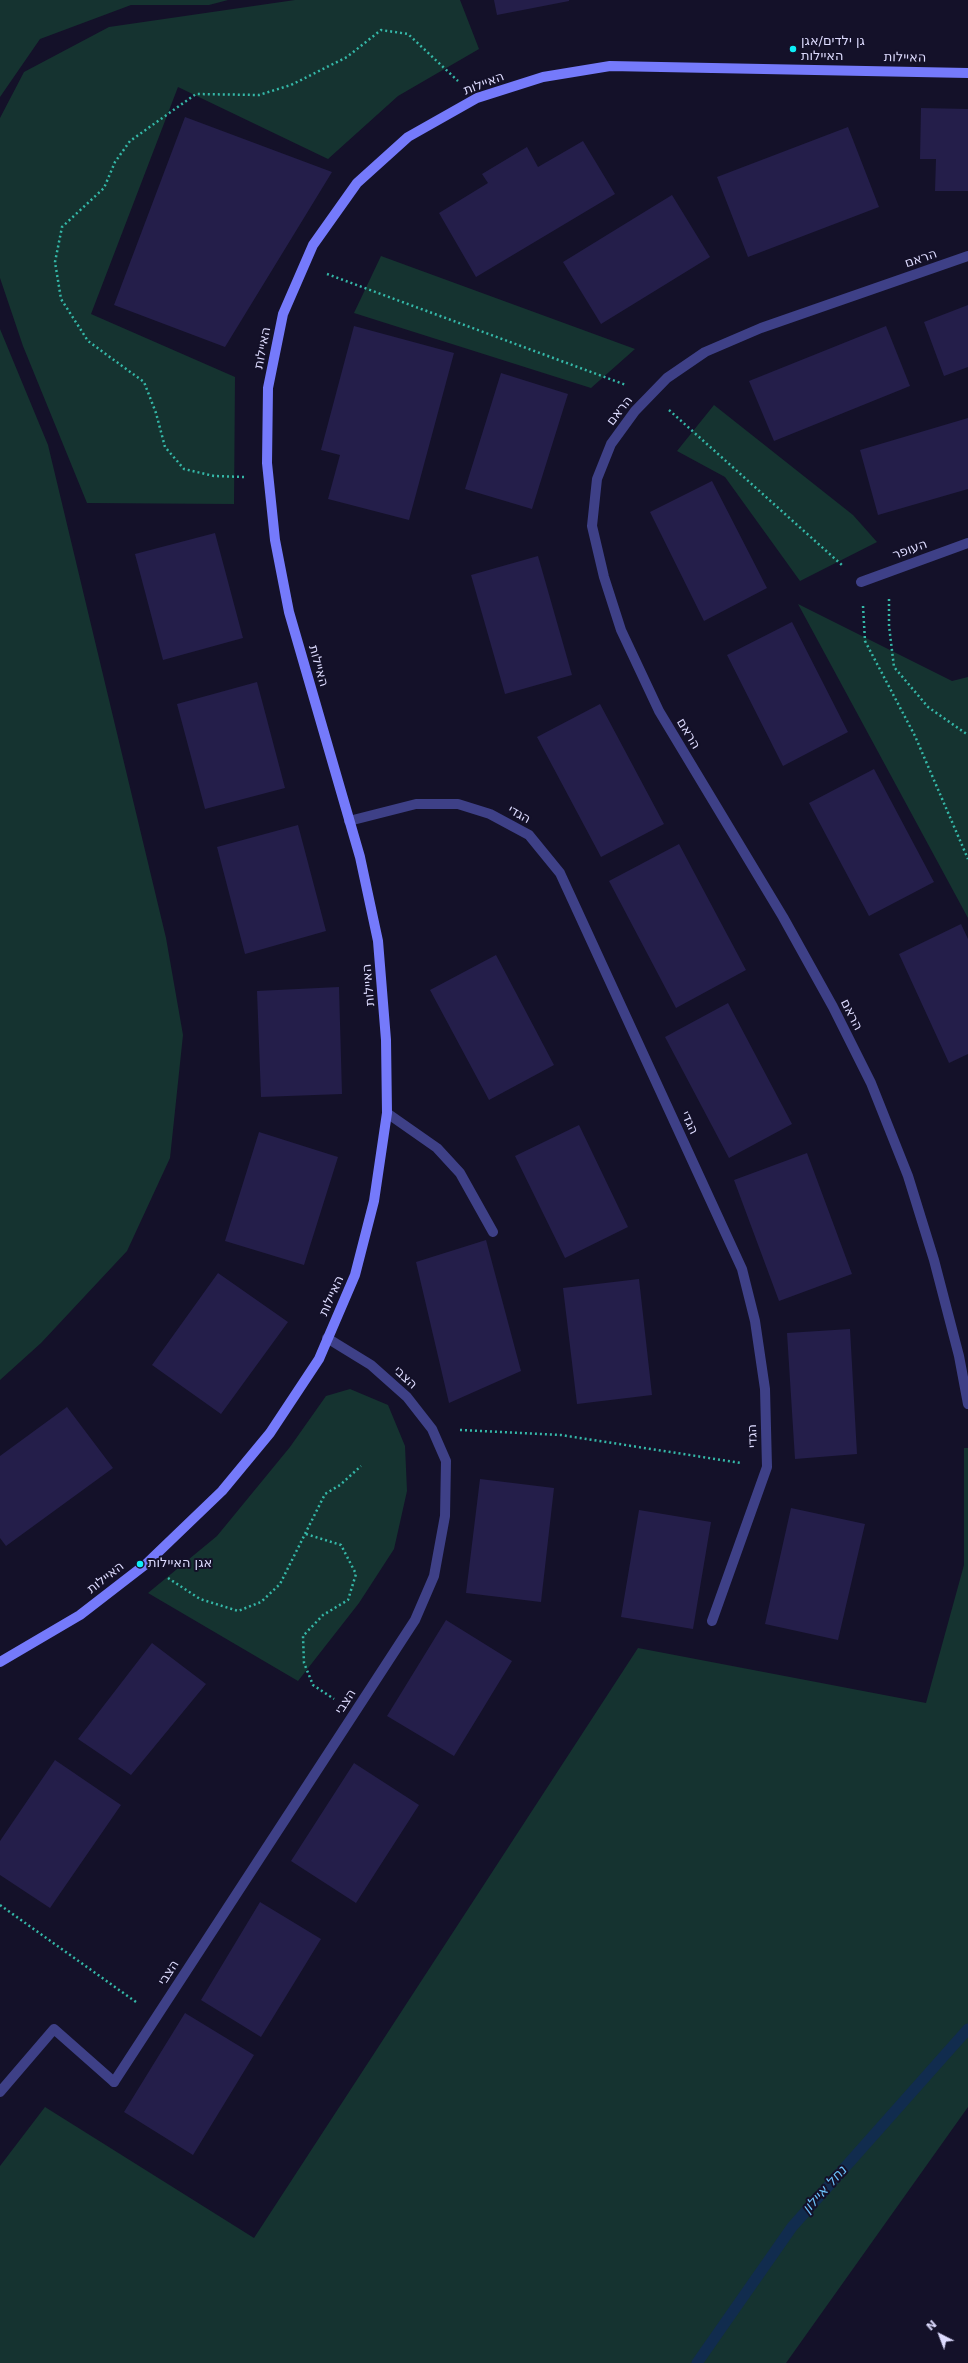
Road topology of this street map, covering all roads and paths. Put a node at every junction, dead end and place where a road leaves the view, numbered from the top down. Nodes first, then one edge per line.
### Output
1 (968, 72) edge
2 (477, 98) junction
3 (968, 256) edge
4 (304, 266) junction
5 (651, 394) junction
6 (268, 478) junction
7 (968, 543) edge
8 (890, 572) junction
9 (861, 582) junction
10 (968, 735) edge
11 (349, 821) junction
12 (968, 859) edge
13 (387, 1113) junction
14 (493, 1232) dead end
15 (327, 1338) junction
16 (968, 1404) edge
17 (432, 1429) junction
18 (361, 1466) dead end
19 (767, 1467) junction
20 (306, 1534) junction
21 (146, 1564) junction
22 (712, 1621) dead end
23 (0, 1662) edge
24 (354, 1713) junction
25 (0, 1905) edge
26 (156, 2017) junction
27 (0, 2092) edge

1 - 2 street, האיילות
2 - 4 street, האיילות
2 - 6 path
3 - 5 street, הראם
4 - 5 path
4 - 6 street, האיילות
5 - 9 path
5 - 16 street, הראם
6 - 11 street, האיילות
7 - 8 street, העופר
8 - 9 street, העופר
8 - 10 path
9 - 12 path
11 - 13 street, האיילות
11 - 19 street, הגדי
13 - 14 street
13 - 15 street, האיילות
15 - 17 street, הצבי
15 - 21 street, האיילות
17 - 19 path
17 - 24 street, הצבי
18 - 20 path
19 - 22 street, הגדי
20 - 21 path
20 - 24 path
21 - 23 street, האיילות
24 - 26 street, הצבי
25 - 26 path
26 - 27 street, הצבי

